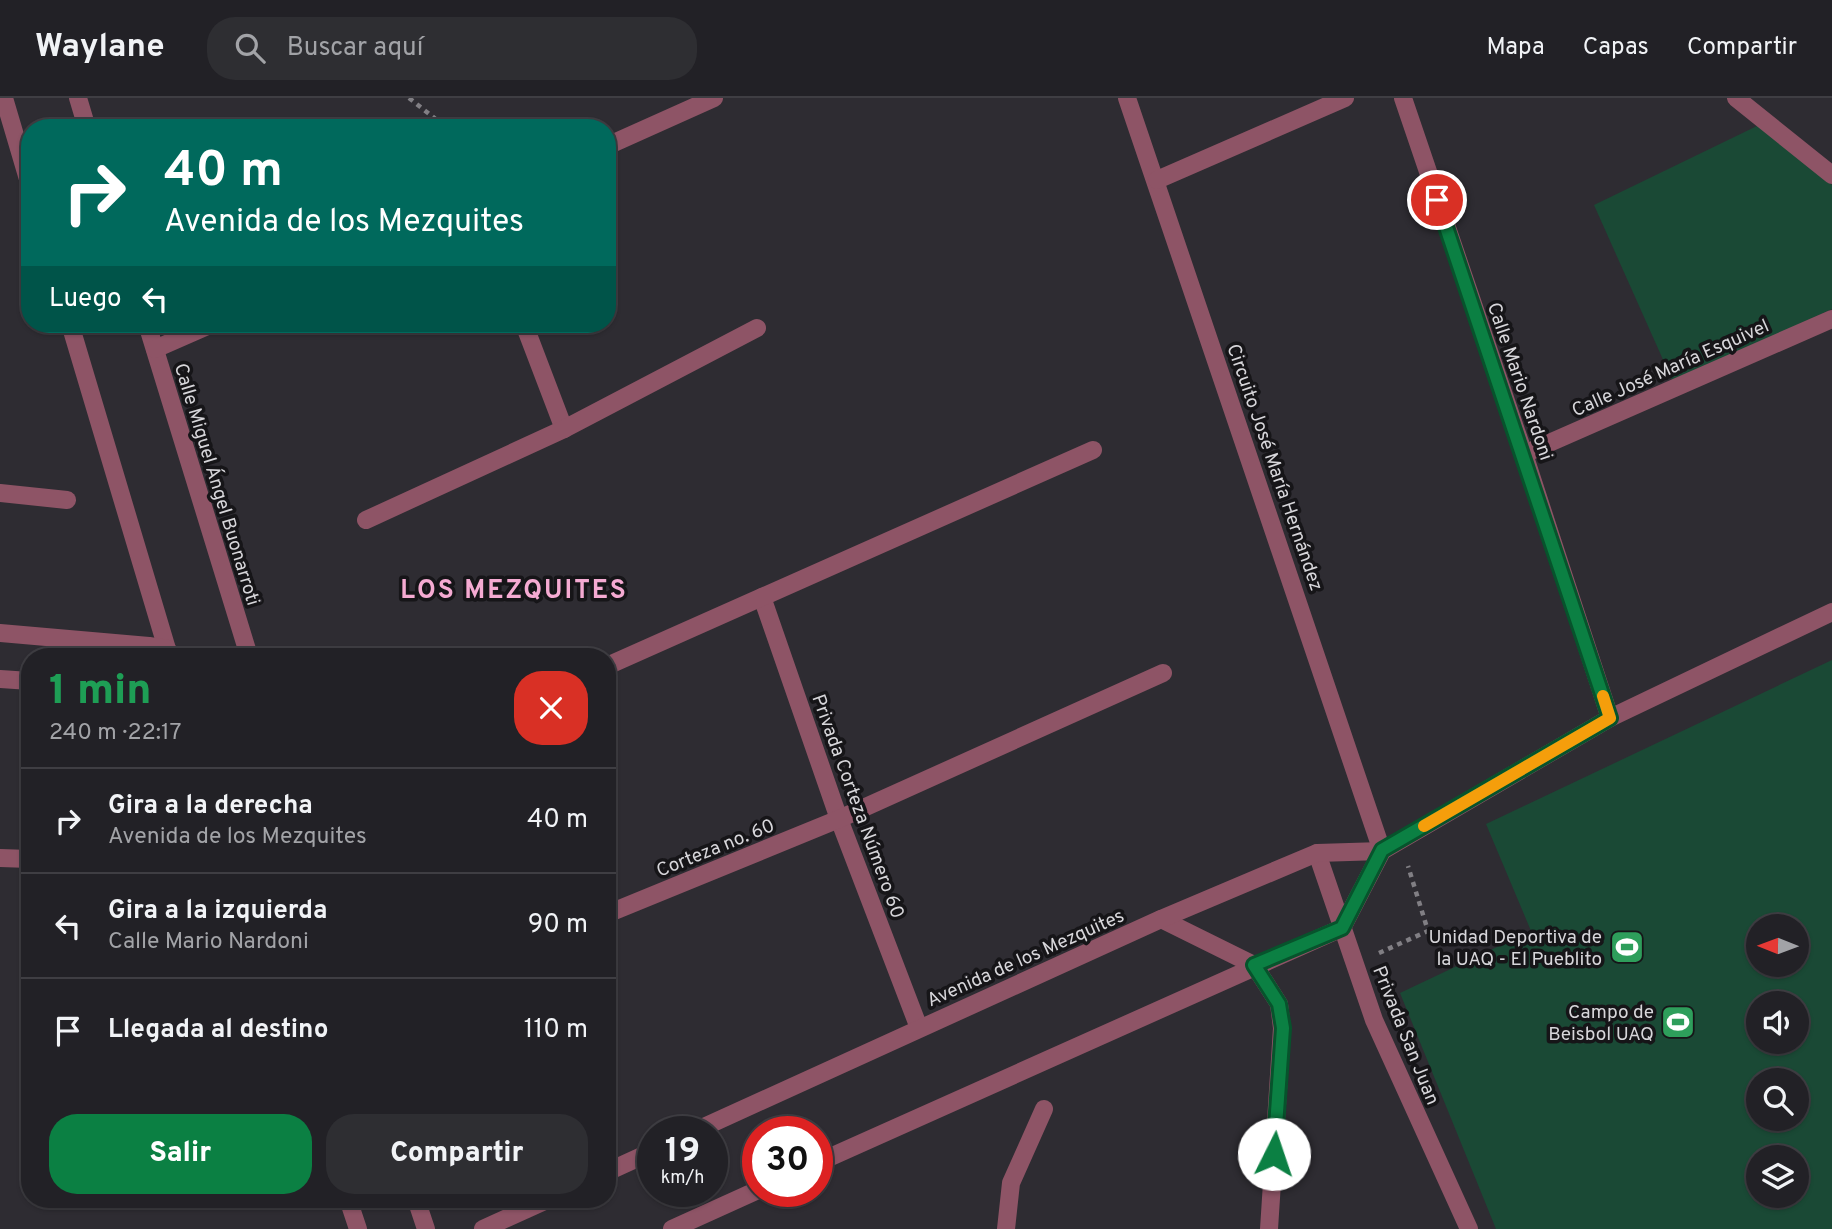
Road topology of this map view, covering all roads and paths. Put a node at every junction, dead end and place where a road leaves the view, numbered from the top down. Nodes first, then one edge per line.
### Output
1 (4, 98) edge
2 (78, 98) edge
3 (409, 98) edge
4 (714, 98) edge
5 (1127, 98) edge
6 (1345, 98) edge
7 (1402, 98) edge
8 (1736, 98) edge
9 (84, 119) edge
10 (436, 119) edge
11 (616, 142) edge
12 (21, 156) edge
13 (1832, 175) edge
14 (1157, 180) junction
15 (1832, 319) edge
16 (757, 328) dead end
17 (73, 333) edge
18 (150, 333) edge
19 (191, 333) edge
20 (527, 333) edge
21 (155, 349) junction
22 (564, 429) junction
23 (1093, 450) dead end
24 (1524, 454) junction
25 (0, 493) edge
26 (67, 500) dead end
27 (366, 520) dead end
28 (762, 597) junction
29 (1832, 612) edge
30 (0, 633) edge
31 (127, 648) edge
32 (167, 648) edge
33 (248, 648) edge
34 (616, 662) edge
35 (1163, 673) dead end
36 (0, 678) edge
37 (21, 680) edge
38 (1610, 718) junction
39 (839, 819) junction
40 (1382, 850) junction
41 (1317, 853) junction
42 (0, 858) edge
43 (21, 859) edge
44 (1407, 861) dead end
45 (616, 910) edge
46 (1161, 919) junction
47 (1342, 928) junction
48 (1254, 965) junction
49 (1355, 965) junction
50 (919, 1028) junction
51 (1044, 1109) dead end
52 (728, 1116) edge
53 (833, 1156) edge
54 (637, 1158) edge
55 (616, 1168) edge
56 (742, 1197) edge
57 (351, 1208) edge
58 (419, 1208) edge
59 (529, 1208) edge
60 (358, 1229) edge
61 (426, 1229) edge
62 (483, 1229) edge
63 (672, 1229) edge
64 (1006, 1229) edge
65 (1269, 1229) edge
66 (1469, 1229) edge

1 - 12 street
2 - 9 street
3 - 10 path
4 - 11 street
5 - 14 street, Circuito José María Hernández
6 - 14 street
7 - 24 street, Calle Mario Nardoni
8 - 13 street
14 - 40 street, Circuito José María Hernández
15 - 24 street, Calle José María Esquivel
16 - 22 street
17 - 32 street
18 - 21 street, Calle Miguel Ángel Buonarroti
19 - 21 street
20 - 22 street
21 - 33 street, Calle Miguel Ángel Buonarroti
22 - 27 street
23 - 28 street
24 - 38 street, Calle Mario Nardoni
25 - 26 street
28 - 34 street
28 - 39 street, Privada Corteza Número 60
29 - 38 street, Avenida de los Mezquites
30 - 31 street
35 - 39 street, Corteza no. 60
36 - 37 street
38 - 40 street, Avenida de los Mezquites
39 - 45 street, Corteza no. 60
39 - 50 street, Privada Corteza Número 60
40 - 41 street, Avenida de los Mezquites
40 - 47 street
41 - 46 street, Avenida de los Mezquites
41 - 47 street, Privada San Juan
42 - 43 street
44 - 49 path
46 - 48 street
46 - 50 street, Avenida de los Mezquites
47 - 48 street
47 - 49 street, Privada San Juan
48 - 53 street
48 - 65 street
49 - 66 street, Privada San Juan
50 - 52 street, Avenida de los Mezquites
51 - 64 street
54 - 55 street
56 - 63 street
57 - 60 street
58 - 61 street
59 - 62 street

